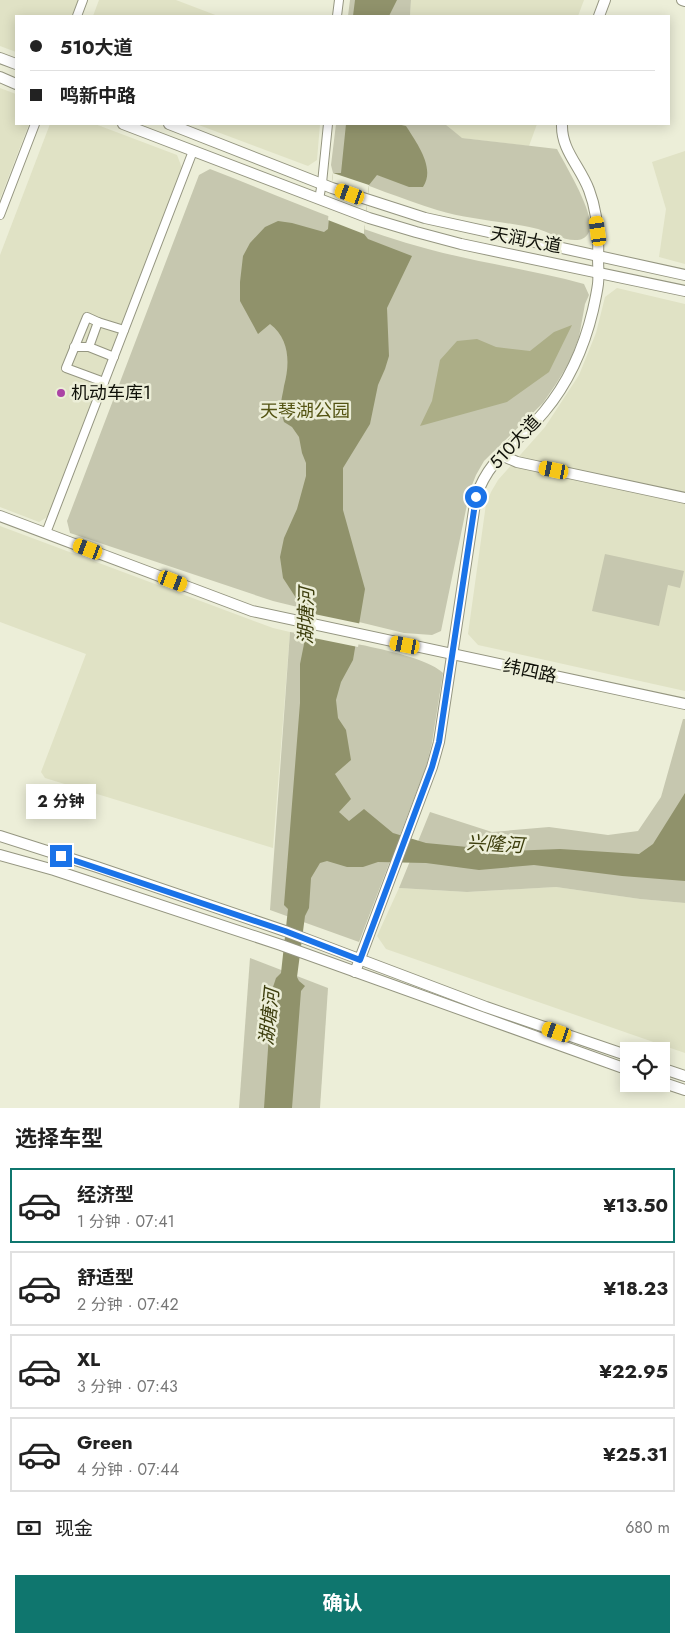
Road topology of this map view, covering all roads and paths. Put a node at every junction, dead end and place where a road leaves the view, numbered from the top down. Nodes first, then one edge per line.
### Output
1 (83, 0) edge
2 (339, 0) edge
3 (606, 0) edge
4 (77, 15) edge
5 (337, 15) edge
6 (600, 15) edge
7 (0, 58) edge
8 (15, 64) edge
9 (0, 77) edge
10 (15, 84) edge
11 (35, 125) edge
12 (126, 125) edge
13 (172, 125) edge
14 (328, 125) edge
15 (562, 125) edge
16 (194, 151) junction
17 (327, 186) junction
18 (319, 199) junction
19 (0, 215) edge
20 (598, 257) junction
21 (599, 272) junction
22 (685, 275) edge
23 (685, 291) edge
24 (98, 322) junction
25 (124, 330) junction
26 (74, 347) junction
27 (89, 347) junction
28 (114, 357) junction
29 (104, 382) junction
30 (501, 455) junction
31 (685, 498) edge
32 (0, 516) edge
33 (46, 533) junction
34 (451, 654) junction
35 (685, 704) edge
36 (0, 836) edge
37 (0, 855) edge
38 (360, 960) junction
39 (355, 972) junction
40 (620, 1053) edge
41 (620, 1067) edge
42 (670, 1071) edge
43 (685, 1076) edge
44 (670, 1085) edge
45 (685, 1090) edge

1 - 4 street
2 - 5 street
3 - 6 street
7 - 8 street
9 - 10 street
11 - 19 street
12 - 16 street
13 - 17 street
14 - 17 street
15 - 20 street, 510大道
16 - 18 street
16 - 25 street
17 - 18 street
17 - 20 street, 天润大道
18 - 21 street, 天润大道
20 - 21 street, 510大道
20 - 22 street, 天润大道
21 - 23 street, 天润大道
21 - 30 street, 510大道
24 - 25 street
24 - 26 street
24 - 27 street
25 - 28 street
26 - 27 street
26 - 29 street
27 - 28 street
28 - 29 street
29 - 33 street
30 - 31 street
30 - 34 street, 510大道
32 - 33 street
33 - 34 street, 纬四路
34 - 35 street, 纬四路
34 - 38 street, 510大道
36 - 38 street
37 - 39 street
38 - 39 street, 510大道
38 - 40 street
39 - 41 street
42 - 43 street
44 - 45 street

